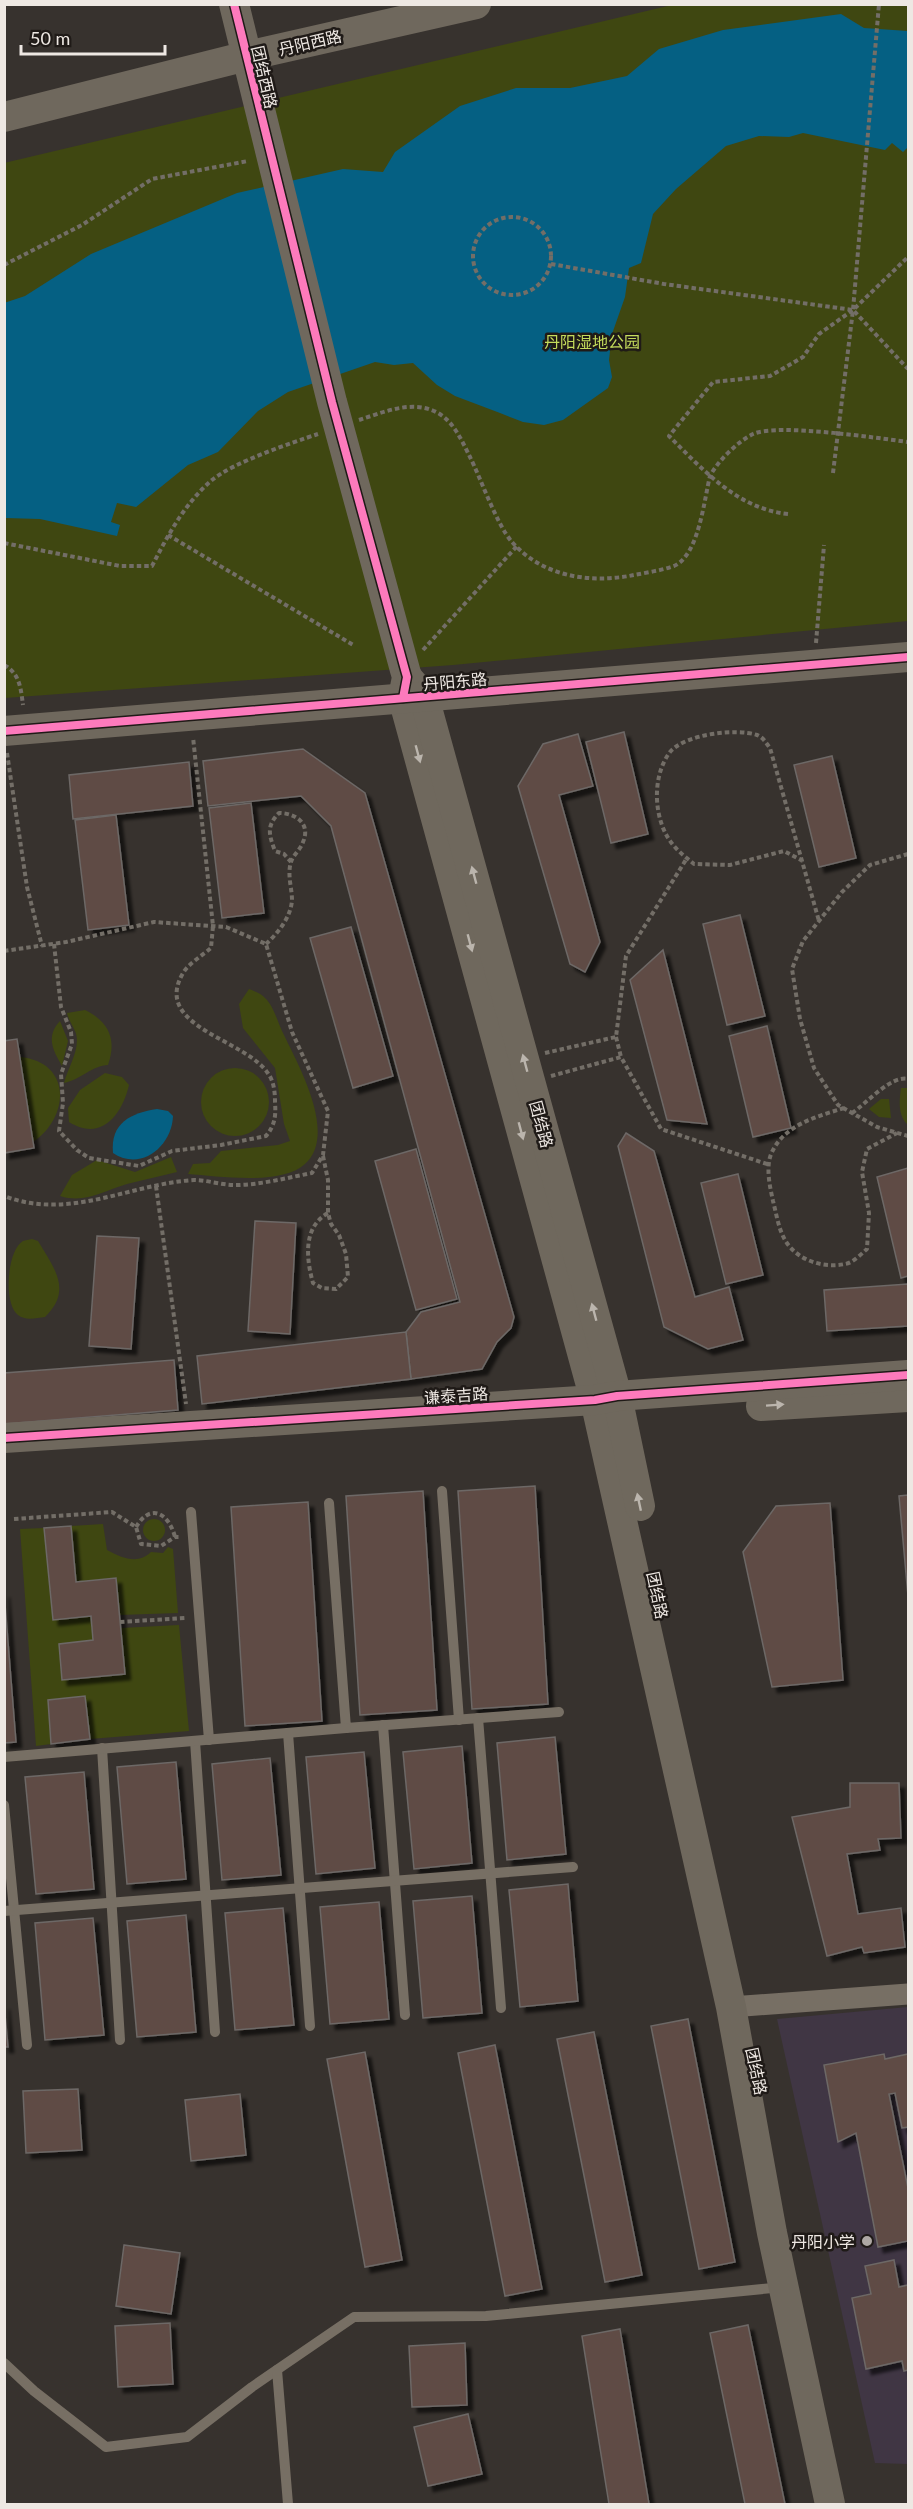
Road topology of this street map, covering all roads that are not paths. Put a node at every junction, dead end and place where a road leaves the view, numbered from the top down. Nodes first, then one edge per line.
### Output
1 (234, 4) edge
2 (476, 4) edge
3 (246, 56) junction
4 (4, 117) edge
5 (909, 657) edge
6 (410, 685) junction
7 (15, 730) edge
8 (909, 1375) edge
9 (909, 1397) edge
10 (608, 1407) junction
11 (4, 1438) edge
12 (4, 1459) edge
13 (442, 1491) dead end
14 (329, 1503) dead end
15 (191, 1512) dead end
16 (559, 1712) dead end
17 (478, 1718) junction
18 (459, 1720) junction
19 (383, 1725) junction
20 (346, 1728) junction
21 (288, 1733) junction
22 (209, 1740) junction
23 (195, 1741) junction
24 (102, 1748) junction
25 (4, 1757) edge
26 (4, 1806) edge
27 (573, 1867) dead end
28 (491, 1875) junction
29 (396, 1882) junction
30 (302, 1889) junction
31 (206, 1896) junction
32 (111, 1903) junction
33 (9, 1911) edge
34 (909, 1994) edge
35 (737, 2007) junction
36 (501, 2008) dead end
37 (405, 2015) dead end
38 (310, 2026) dead end
39 (215, 2032) dead end
40 (120, 2040) dead end
41 (27, 2045) dead end
42 (783, 2287) junction
43 (4, 2363) edge
44 (277, 2370) junction
45 (288, 2505) edge
46 (830, 2505) edge
47 (849, 2505) edge

1 - 3 street, 团结西路
2 - 3 street, 丹阳西路
3 - 4 street, 丹阳西路
3 - 6 street, 团结西路
5 - 6 street, 丹阳东路
6 - 7 street, 丹阳东路
6 -> 10 street, 团结路
10 -> 6 street, 团结路
8 - 10 street, 谦泰吉路
10 -> 9 street, 谦泰吉路
10 - 11 street, 谦泰吉路
10 - 12 street, 谦泰吉路
10 - 35 street, 团结路
13 - 18 lane
14 - 20 lane
15 - 22 lane
16 - 17 lane
17 - 18 lane
17 - 28 lane
18 - 19 lane
19 - 20 lane
19 - 29 lane
20 - 21 lane
21 - 22 lane
21 - 30 lane
22 - 23 lane
23 - 24 lane
23 - 31 lane
24 - 25 lane
24 - 32 lane
26 - 33 lane
27 - 28 lane
28 - 29 lane
28 - 36 lane
29 - 30 lane
29 - 37 lane
30 - 31 lane
30 - 38 lane
31 - 32 lane
31 - 39 lane
32 - 33 lane
32 - 40 lane
33 - 41 lane
34 - 35 street
35 - 42 street, 团结路
35 - 47 street, 团结路
42 - 44 lane
42 - 46 street, 团结路
43 - 44 lane
44 - 45 lane

